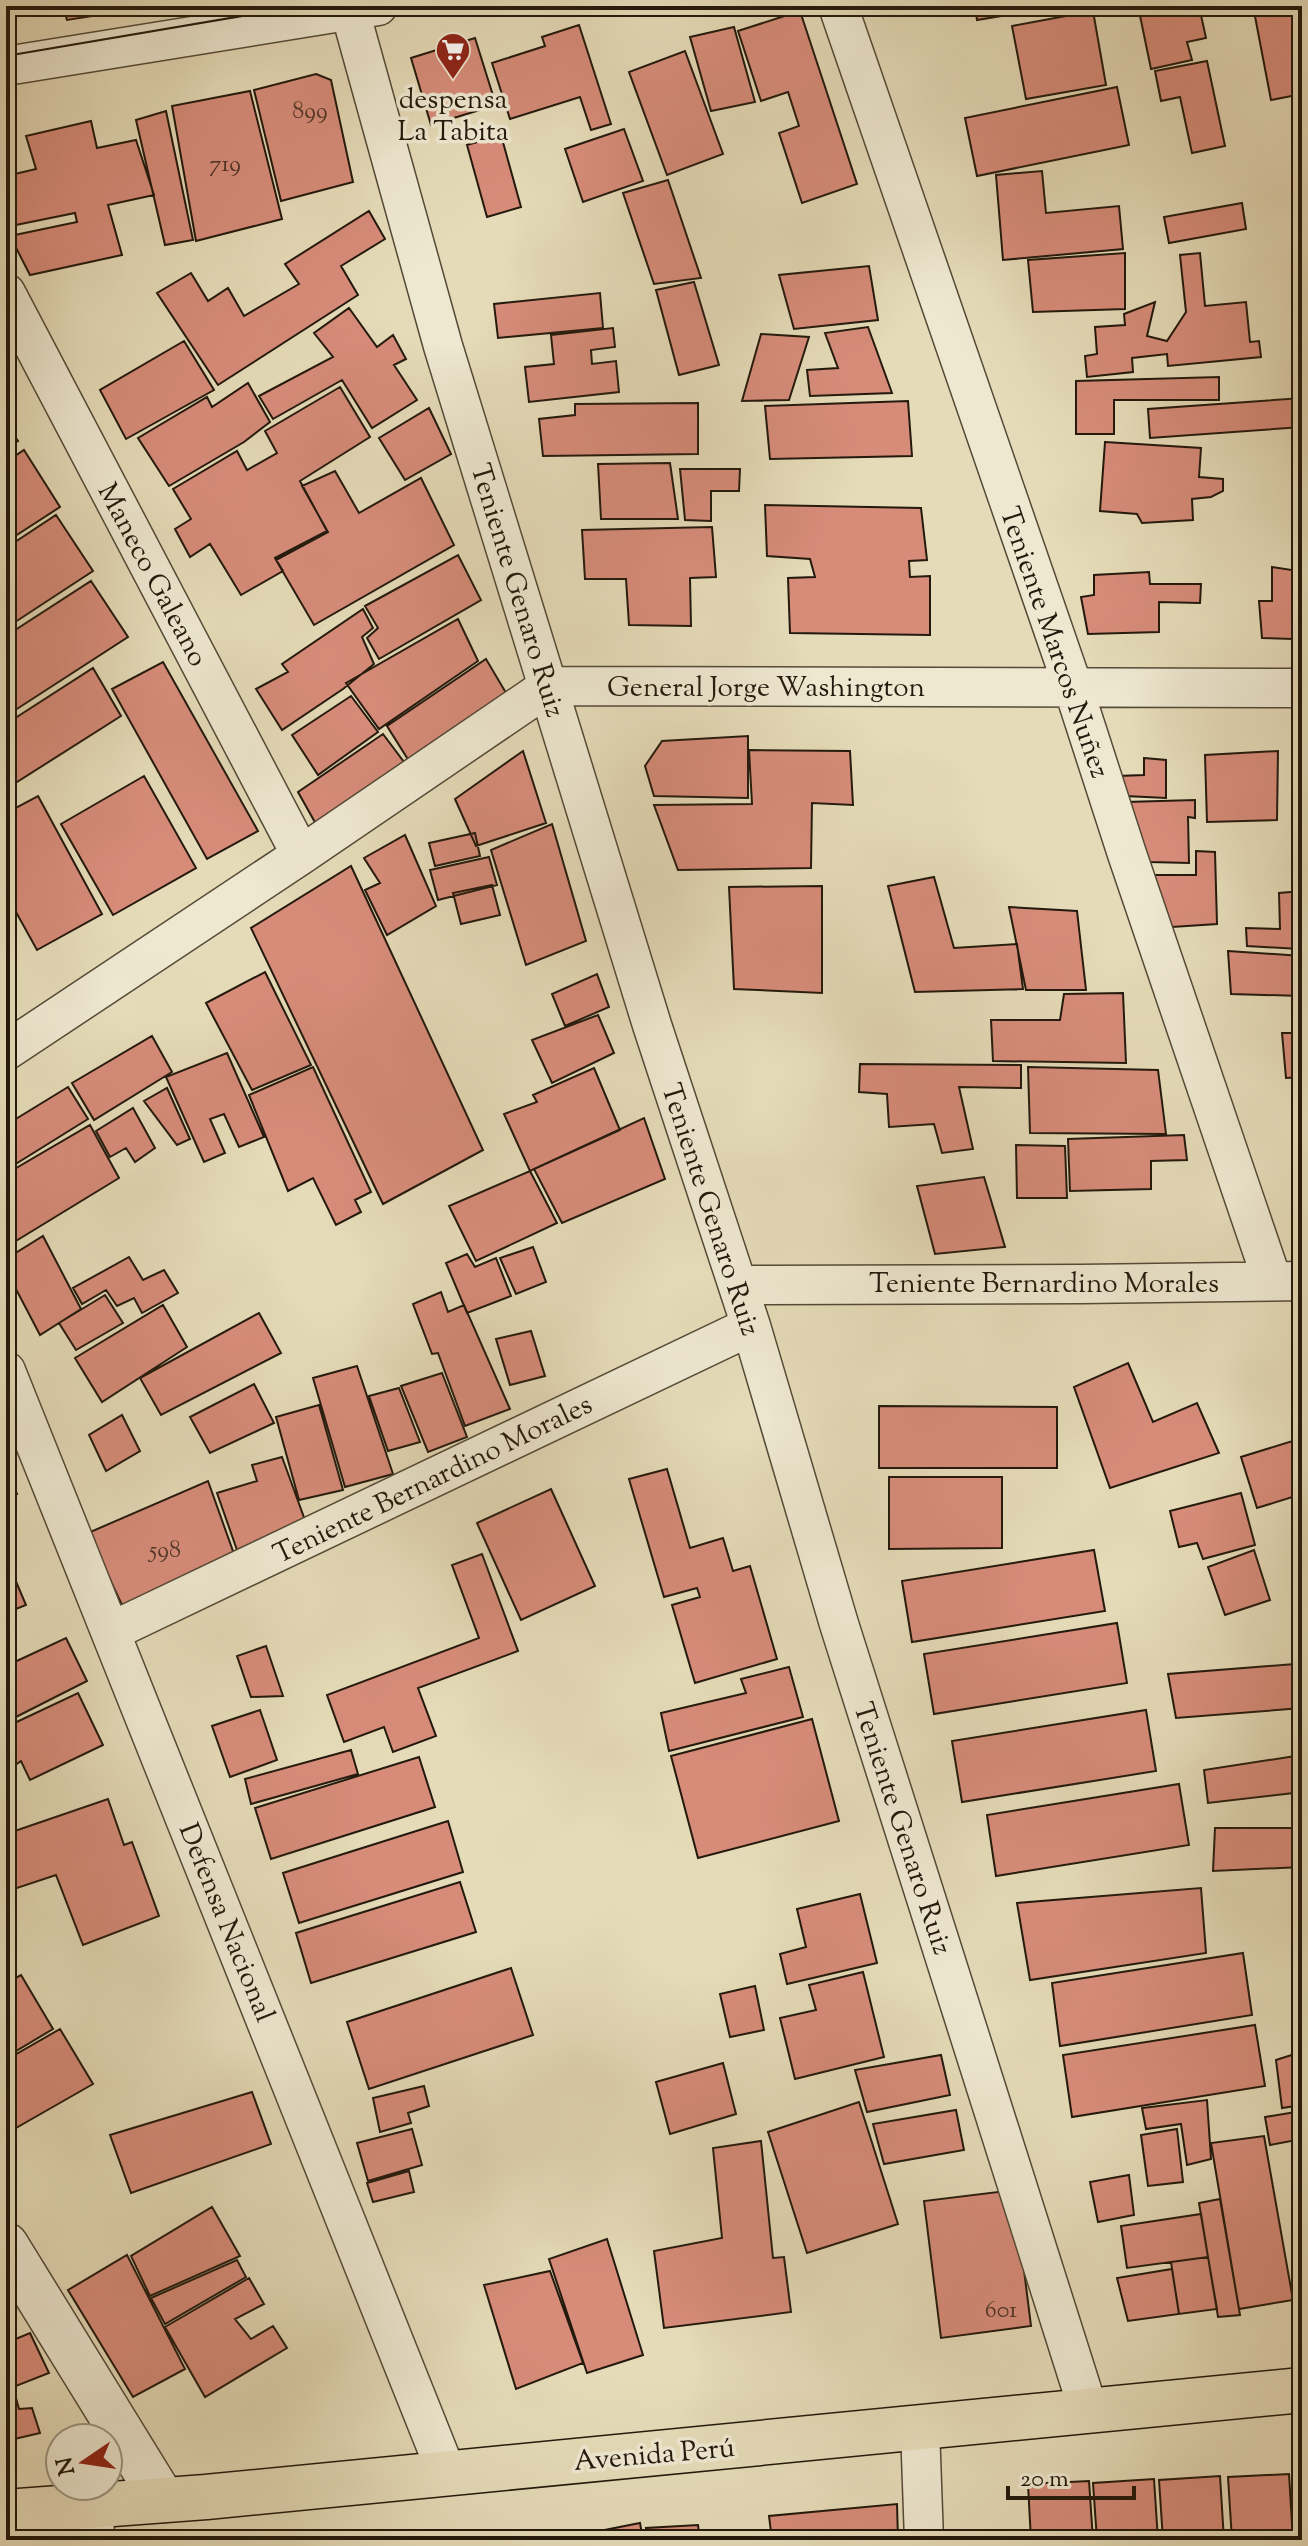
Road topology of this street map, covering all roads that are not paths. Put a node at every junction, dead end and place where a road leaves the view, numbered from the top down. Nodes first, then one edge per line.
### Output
1 (838, 6) edge
2 (356, 8) edge
3 (6, 66) edge
4 (6, 293) edge
5 (549, 686) junction
6 (1073, 687) junction
7 (1302, 688) edge
8 (301, 855) junction
9 (6, 1051) edge
10 (1287, 1280) edge
11 (738, 1285) junction
12 (751, 1326) junction
13 (6, 1371) edge
14 (112, 1631) junction
15 (6, 2245) edge
16 (1302, 2390) edge
17 (1089, 2412) junction
18 (920, 2428) junction
19 (447, 2474) junction
20 (163, 2500) junction
21 (6, 2512) edge
22 (94, 2523) edge
23 (924, 2540) edge

1 - 6 street, Teniente Marcos Nuñez
2 - 3 street
2 - 5 street, Teniente Genaro Ruiz
4 - 8 street, Maneco Galeano
5 - 6 street, General Jorge Washington
5 - 8 street
5 - 11 street, Teniente Genaro Ruiz
6 - 7 street, General Jorge Washington
6 - 10 street, Teniente Marcos Nuñez
8 - 9 street
10 - 11 street, Teniente Bernardino Morales
11 - 12 street, Teniente Genaro Ruiz
12 - 14 street, Teniente Bernardino Morales
12 - 17 street, Teniente Genaro Ruiz
13 - 14 street, Defensa Nacional
14 - 19 street, Defensa Nacional
15 - 20 street
16 - 17 main road, Avenida Perú
17 - 18 main road, Avenida Perú
18 - 19 main road, Avenida Perú
18 - 23 street
19 - 20 main road, Avenida Perú
20 - 22 main road, Avenida Perú
21 - 22 main road, Avenida Perú

